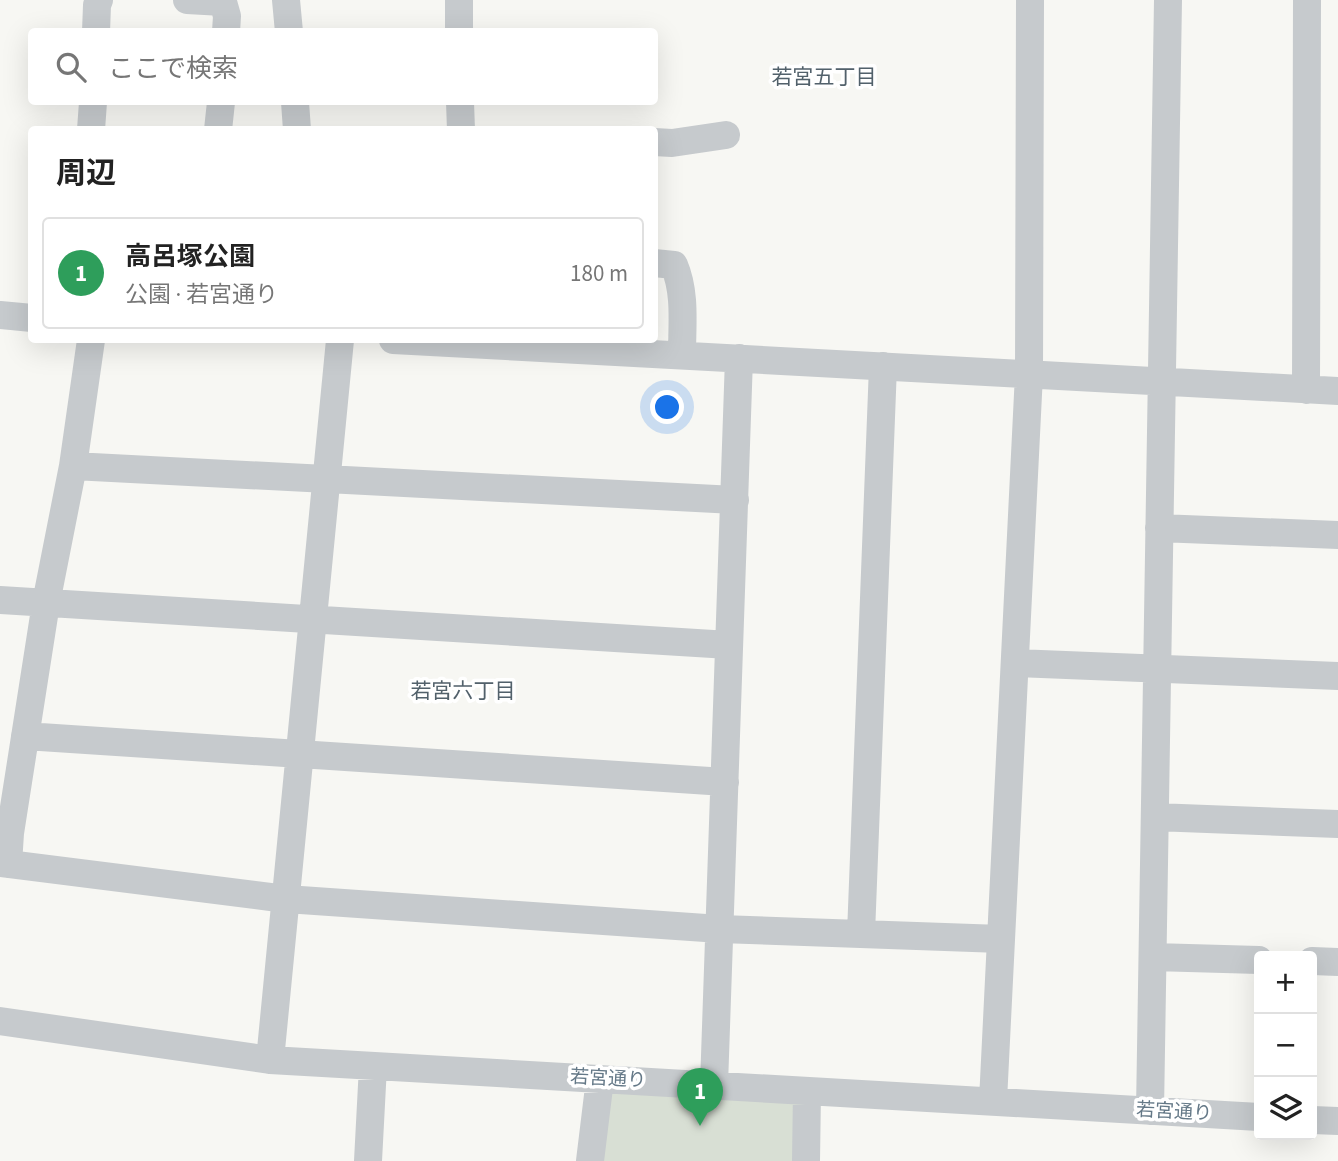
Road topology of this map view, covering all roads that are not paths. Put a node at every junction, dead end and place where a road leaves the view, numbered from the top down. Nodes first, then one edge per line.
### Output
1 (99, 0) edge
2 (187, 0) edge
3 (286, 0) edge
4 (459, 0) edge
5 (1030, 0) edge
6 (1168, 0) edge
7 (1307, 0) edge
8 (96, 28) edge
9 (226, 28) edge
10 (289, 28) edge
11 (459, 28) edge
12 (93, 105) edge
13 (221, 105) edge
14 (295, 105) edge
15 (460, 105) edge
16 (92, 126) edge
17 (218, 126) edge
18 (297, 126) edge
19 (461, 126) edge
20 (726, 135) dead end
21 (658, 142) edge
22 (658, 263) edge
23 (0, 315) edge
24 (28, 318) edge
25 (91, 343) edge
26 (340, 343) edge
27 (451, 343) edge
28 (682, 355) junction
29 (739, 358) junction
30 (883, 366) junction
31 (1029, 374) junction
32 (1161, 381) junction
33 (1306, 390) junction
34 (1338, 391) edge
35 (72, 466) junction
36 (326, 479) junction
37 (734, 500) junction
38 (1160, 528) junction
39 (1338, 535) edge
40 (0, 600) edge
41 (46, 603) junction
42 (313, 619) junction
43 (729, 645) junction
44 (1015, 663) junction
45 (1157, 667) junction
46 (1338, 676) edge
47 (25, 736) junction
48 (299, 754) junction
49 (725, 782) junction
50 (1155, 817) junction
51 (1338, 824) edge
52 (4, 864) edge
53 (286, 899) junction
54 (720, 929) junction
55 (861, 934) junction
56 (1001, 939) junction
57 (1153, 957) junction
58 (1254, 960) edge
59 (1317, 961) edge
60 (1338, 962) edge
61 (0, 1021) edge
62 (270, 1060) junction
63 (373, 1066) junction
64 (600, 1079) junction
65 (714, 1085) junction
66 (807, 1091) junction
67 (993, 1101) junction
68 (1150, 1111) junction
69 (1254, 1117) edge
70 (1317, 1120) edge
71 (1338, 1121) edge
72 (368, 1161) edge
73 (590, 1161) edge
74 (806, 1161) edge

1 - 8 street
2 - 9 street
3 - 10 street
4 - 11 street
5 - 31 street
6 - 32 street
7 - 33 street
12 - 16 street
13 - 17 street
14 - 18 street
15 - 19 street
20 - 21 street
22 - 28 street
23 - 24 street
25 - 35 street
26 - 36 street
27 - 28 street
28 - 29 street
29 - 30 street
29 - 37 street
30 - 31 street
30 - 55 street
31 - 32 street
31 - 44 street
32 - 33 street
32 - 38 street
33 - 34 street
35 - 36 street
35 - 41 street
36 - 37 street
36 - 42 street
37 - 43 street
38 - 39 street
38 - 45 street
40 - 41 street
41 - 42 street
41 - 47 street
42 - 43 street
42 - 48 street
43 - 49 street
44 - 45 street
44 - 56 street
45 - 46 street
45 - 50 street
47 - 48 street
47 - 52 street
48 - 49 street
48 - 53 street
49 - 54 street
50 - 51 street
50 - 57 street
52 - 53 street
53 - 54 street
53 - 62 street
54 - 55 street
54 - 65 street
55 - 56 street
56 - 67 street
57 - 58 street
57 - 68 street
59 - 60 street
61 - 62 street, 若宮通り
62 - 63 street, 若宮通り
63 - 64 street, 若宮通り
63 - 72 street
64 - 65 street, 若宮通り
64 - 73 street
65 - 66 street, 若宮通り
66 - 67 street, 若宮通り
66 - 74 street
67 - 68 street, 若宮通り
68 - 69 street, 若宮通り
70 - 71 street

